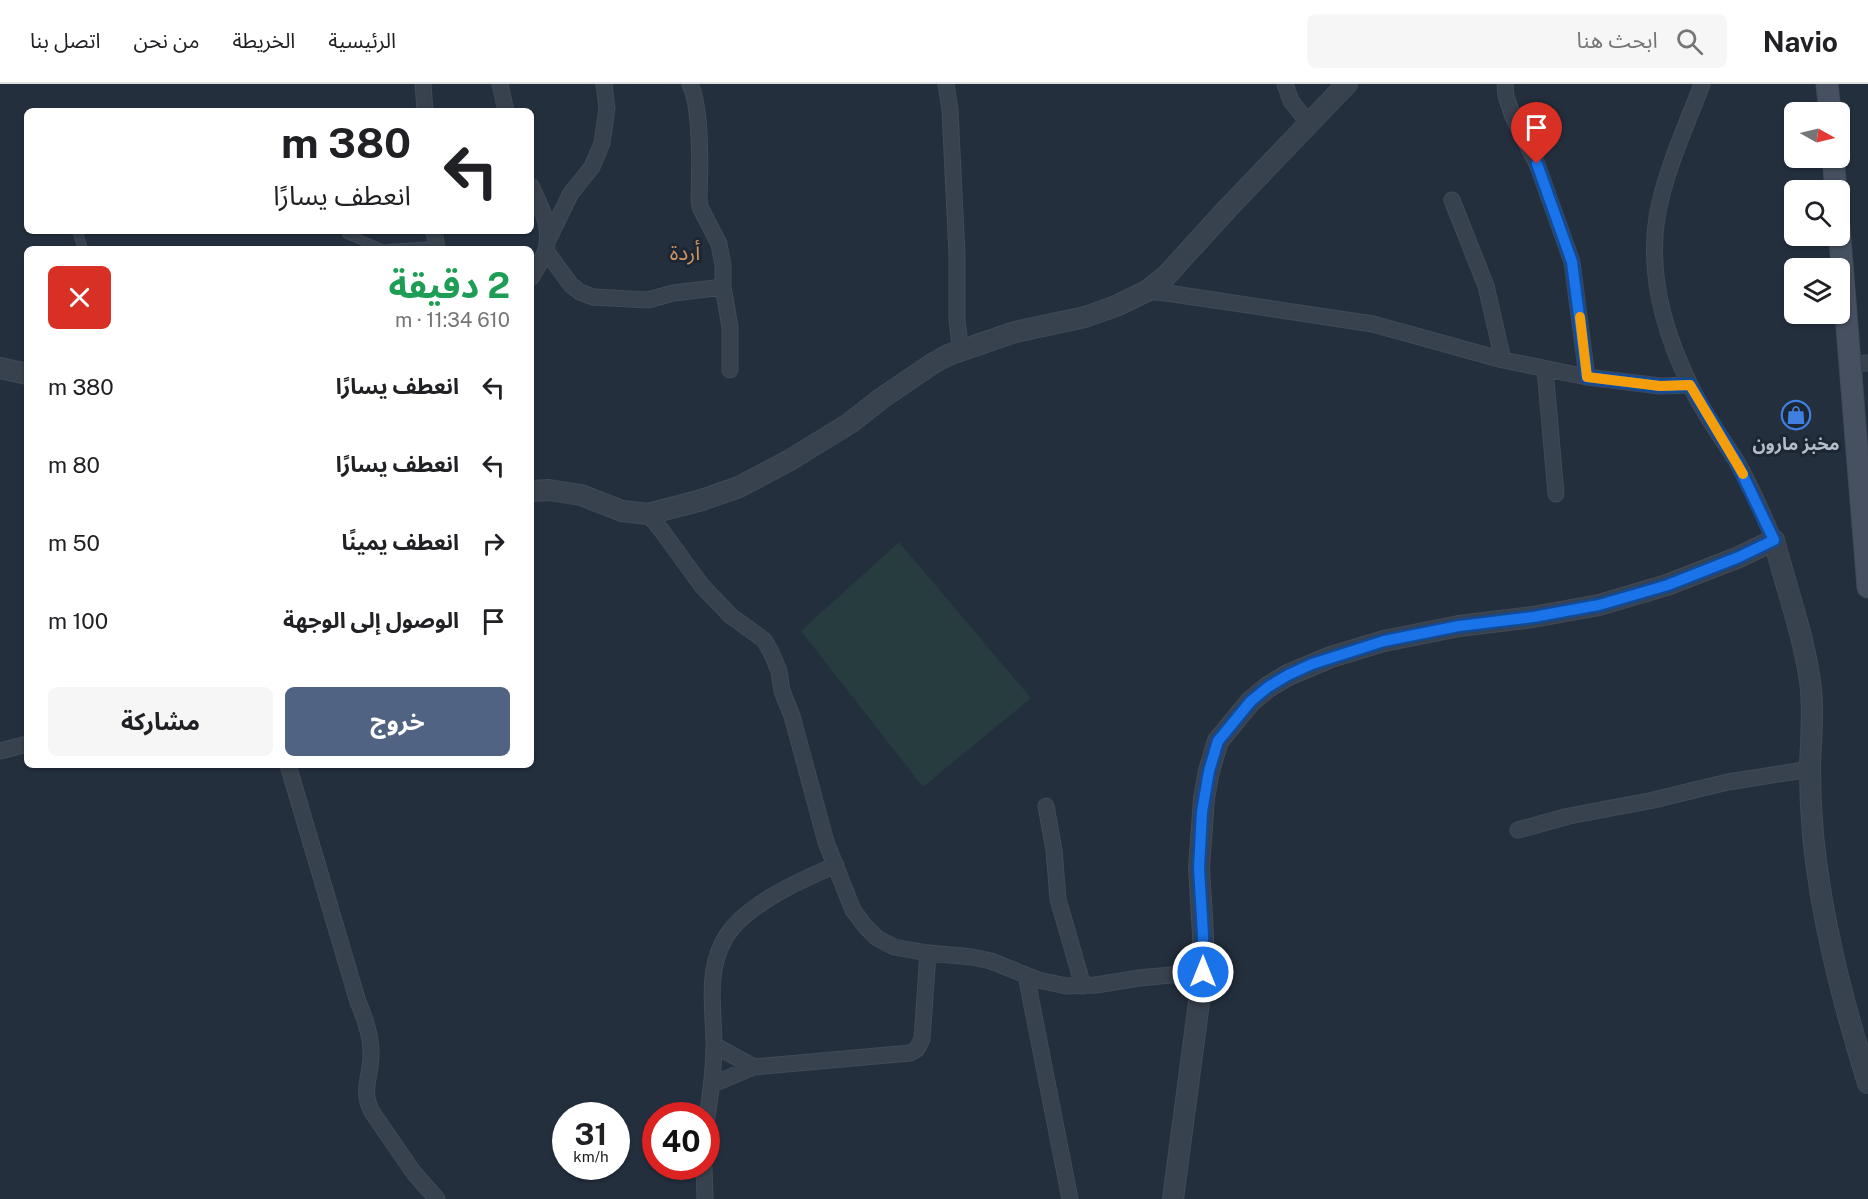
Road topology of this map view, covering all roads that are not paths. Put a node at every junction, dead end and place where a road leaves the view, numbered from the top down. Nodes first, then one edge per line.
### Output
1 (423, 84) edge
2 (500, 84) edge
3 (604, 84) edge
4 (690, 84) edge
5 (946, 84) edge
6 (1285, 84) edge
7 (1347, 84) edge
8 (1505, 84) edge
9 (1702, 84) edge
10 (1827, 84) edge
11 (1829, 102) edge
12 (425, 108) edge
13 (505, 108) edge
14 (1310, 124) junction
15 (534, 192) edge
16 (1452, 200) dead end
17 (347, 234) edge
18 (435, 242) edge
19 (375, 246) edge
20 (408, 246) edge
21 (1842, 246) edge
22 (547, 247) junction
23 (534, 272) edge
24 (723, 287) junction
25 (1147, 291) junction
26 (961, 351) junction
27 (1503, 360) junction
28 (1859, 364) edge
29 (0, 368) edge
30 (1545, 369) junction
31 (730, 370) dead end
32 (24, 373) edge
33 (1587, 377) junction
34 (1690, 385) junction
35 (534, 491) edge
36 (1556, 494) dead end
37 (648, 514) junction
38 (1774, 540) junction
39 (1868, 587) edge
40 (24, 745) edge
41 (0, 751) edge
42 (289, 768) edge
43 (1810, 769) junction
44 (1046, 806) dead end
45 (1518, 830) dead end
46 (836, 865) junction
47 (928, 953) junction
48 (1203, 972) junction
49 (1026, 975) junction
50 (1083, 986) junction
51 (714, 1045) junction
52 (754, 1067) junction
53 (1868, 1083) edge
54 (713, 1084) junction
55 (710, 1102) edge
56 (704, 1180) edge
57 (437, 1199) edge
58 (705, 1199) edge
59 (1070, 1199) edge
60 (1173, 1199) edge

1 - 12 street
2 - 13 street
3 - 22 street
4 - 24 street
5 - 26 street
6 - 14 street
7 - 14 street
8 - 33 street
9 - 34 street
10 - 11 main road
14 - 25 street
15 - 22 street
16 - 27 street
17 - 19 lane
18 - 20 lane
21 - 28 main road
22 - 23 street
22 - 24 street
24 - 31 street
25 - 26 street
25 - 27 street
26 - 37 street
27 - 30 street
28 - 39 main road
29 - 32 street
30 - 33 street
30 - 36 street
33 - 34 street
34 - 38 street
35 - 37 street
37 - 46 street
38 - 43 street
38 - 48 street
40 - 41 street
42 - 57 street
43 - 45 street
43 - 53 street
44 - 50 street
46 - 47 street
46 - 51 street
47 - 49 street
47 - 52 street
48 - 50 street
48 - 60 street
49 - 50 street
49 - 59 street
51 - 52 street
51 - 54 street
52 - 54 street
54 - 55 street
56 - 58 street

